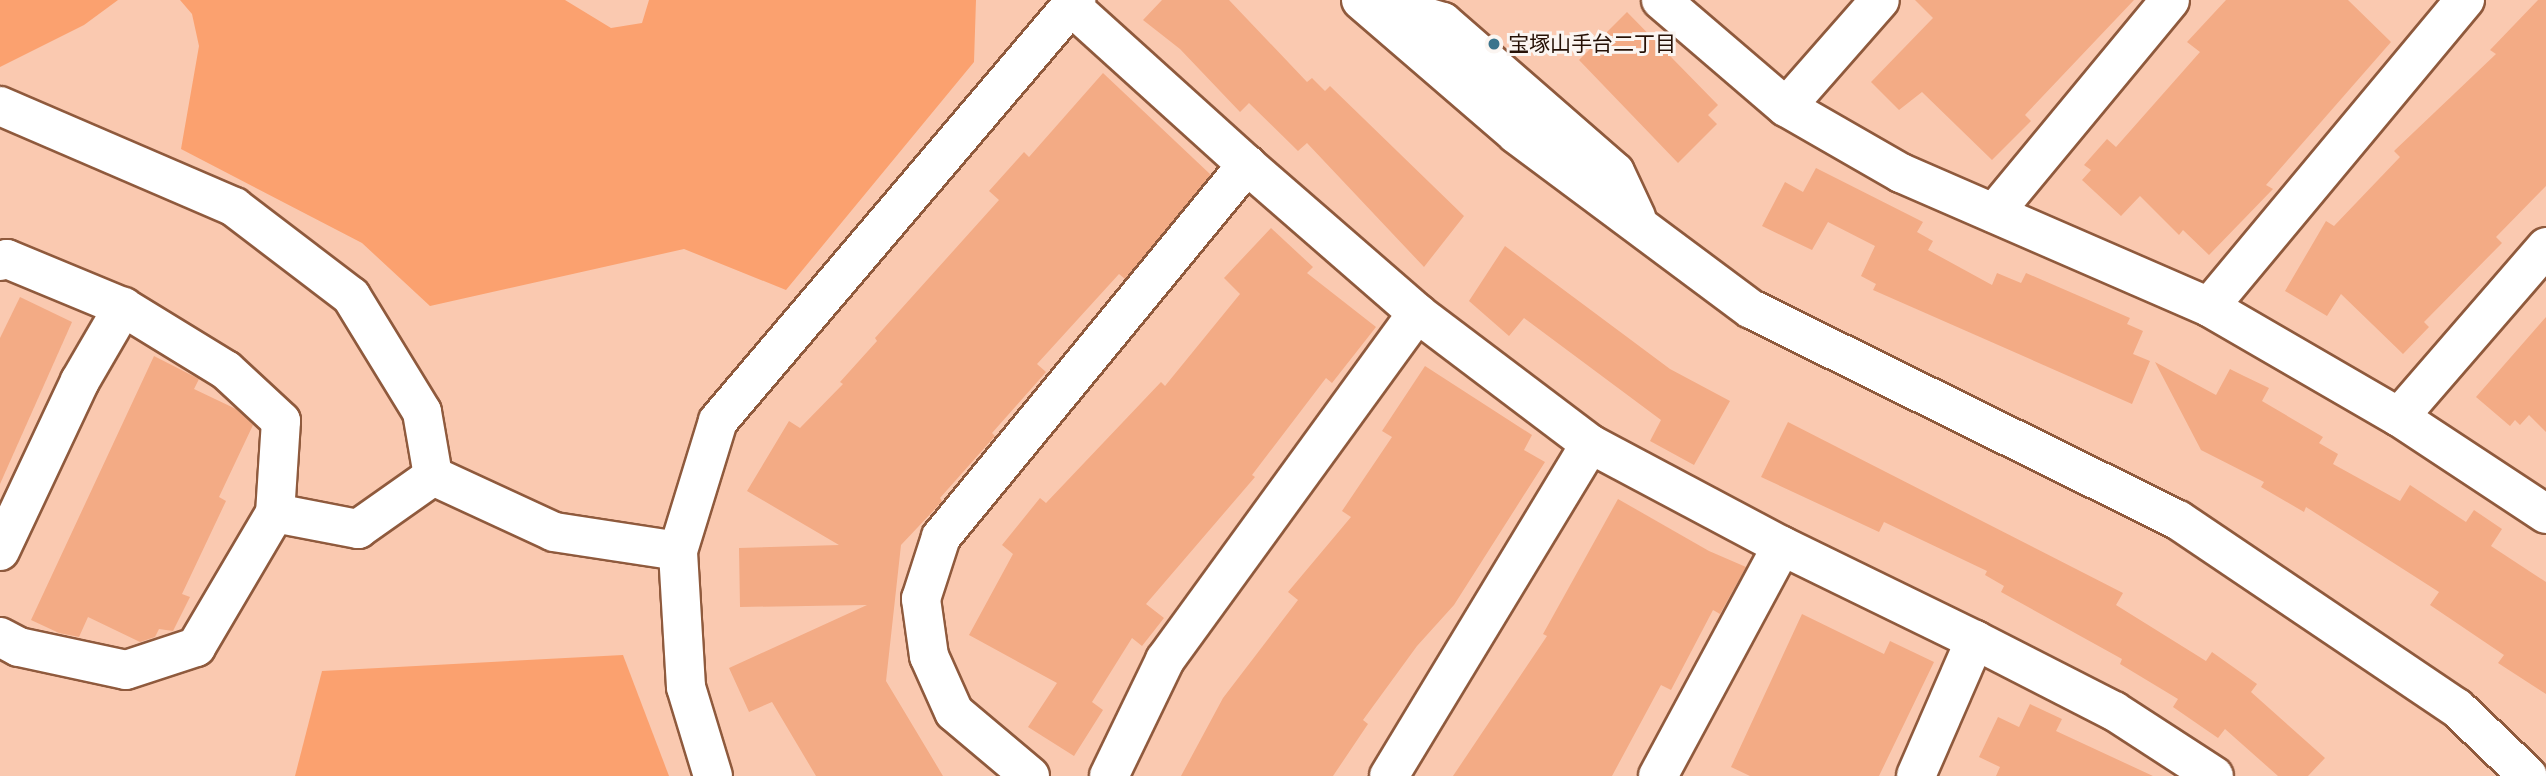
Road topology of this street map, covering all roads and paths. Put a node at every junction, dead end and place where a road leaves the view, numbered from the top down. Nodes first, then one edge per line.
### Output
1 (1363, 0) edge
2 (1661, 0) edge
3 (1880, 0) edge
4 (2170, 0) edge
5 (2465, 0) edge
6 (1073, 3) edge
7 (0, 106) edge
8 (1786, 107) junction
9 (1247, 165) junction
10 (1994, 212) junction
11 (2546, 247) edge
12 (0, 261) edge
13 (123, 307) junction
14 (2209, 307) junction
15 (1417, 313) junction
16 (2399, 417) junction
17 (1590, 444) junction
18 (433, 476) junction
19 (275, 513) junction
20 (2546, 514) edge
21 (1782, 546) junction
22 (0, 551) edge
23 (678, 551) junction
24 (0, 637) edge
25 (1975, 640) junction
26 (2168, 763) edge
27 (713, 776) edge
28 (1030, 776) edge
29 (1109, 776) edge
30 (1389, 776) edge
31 (1658, 776) edge
32 (1916, 776) edge
33 (2214, 776) edge
34 (2528, 776) edge

1 - 34 street
2 - 8 street
3 - 8 street
4 - 10 street
5 - 14 street
6 - 9 street
6 - 23 street
7 - 18 street
8 - 10 street
9 - 15 street
9 - 28 street
10 - 14 street
11 - 16 street
12 - 13 street
13 - 19 street
13 - 22 street
14 - 16 street
15 - 17 street
15 - 29 street
16 - 20 street
17 - 21 street
17 - 30 street
18 - 19 street
18 - 23 street
19 - 24 street
21 - 25 street
21 - 31 street
23 - 27 street
25 - 26 street
25 - 32 street
26 - 33 street

